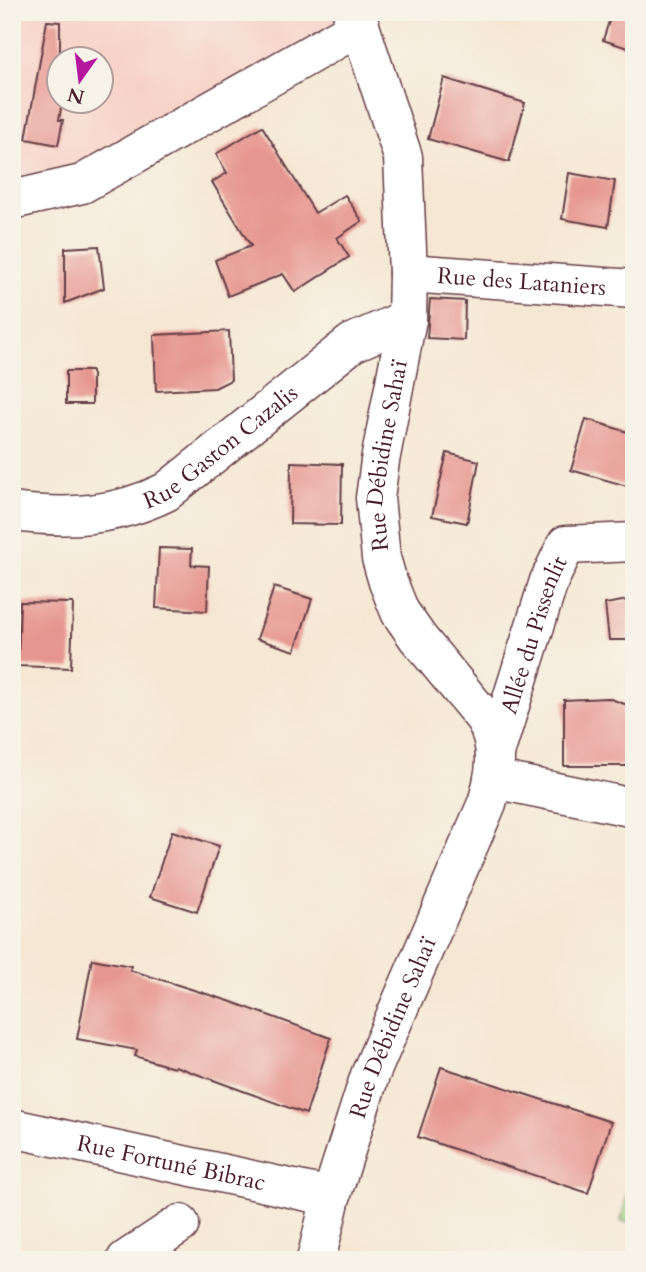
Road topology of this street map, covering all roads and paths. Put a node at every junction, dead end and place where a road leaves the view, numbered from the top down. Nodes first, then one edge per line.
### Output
1 (356, 19) edge
2 (12, 200) edge
3 (408, 273) junction
4 (634, 289) edge
5 (407, 319) junction
6 (12, 512) edge
7 (634, 542) edge
8 (494, 765) junction
9 (634, 808) edge
10 (12, 1128) edge
11 (331, 1197) junction
12 (180, 1224) dead end
13 (126, 1260) edge
14 (316, 1260) edge

1 - 2 street
1 - 3 street, Rue Débidine Sahaï
3 - 4 street, Rue des Lataniers
3 - 5 street, Rue Débidine Sahaï
5 - 6 street, Rue Gaston Cazalis
5 - 8 street, Rue Débidine Sahaï
7 - 8 street, Allée du Pissenlit
8 - 9 street
8 - 11 street, Rue Débidine Sahaï
10 - 11 street, Rue Fortuné Bibrac
11 - 14 street, Rue Débidine Sahaï
12 - 13 street

